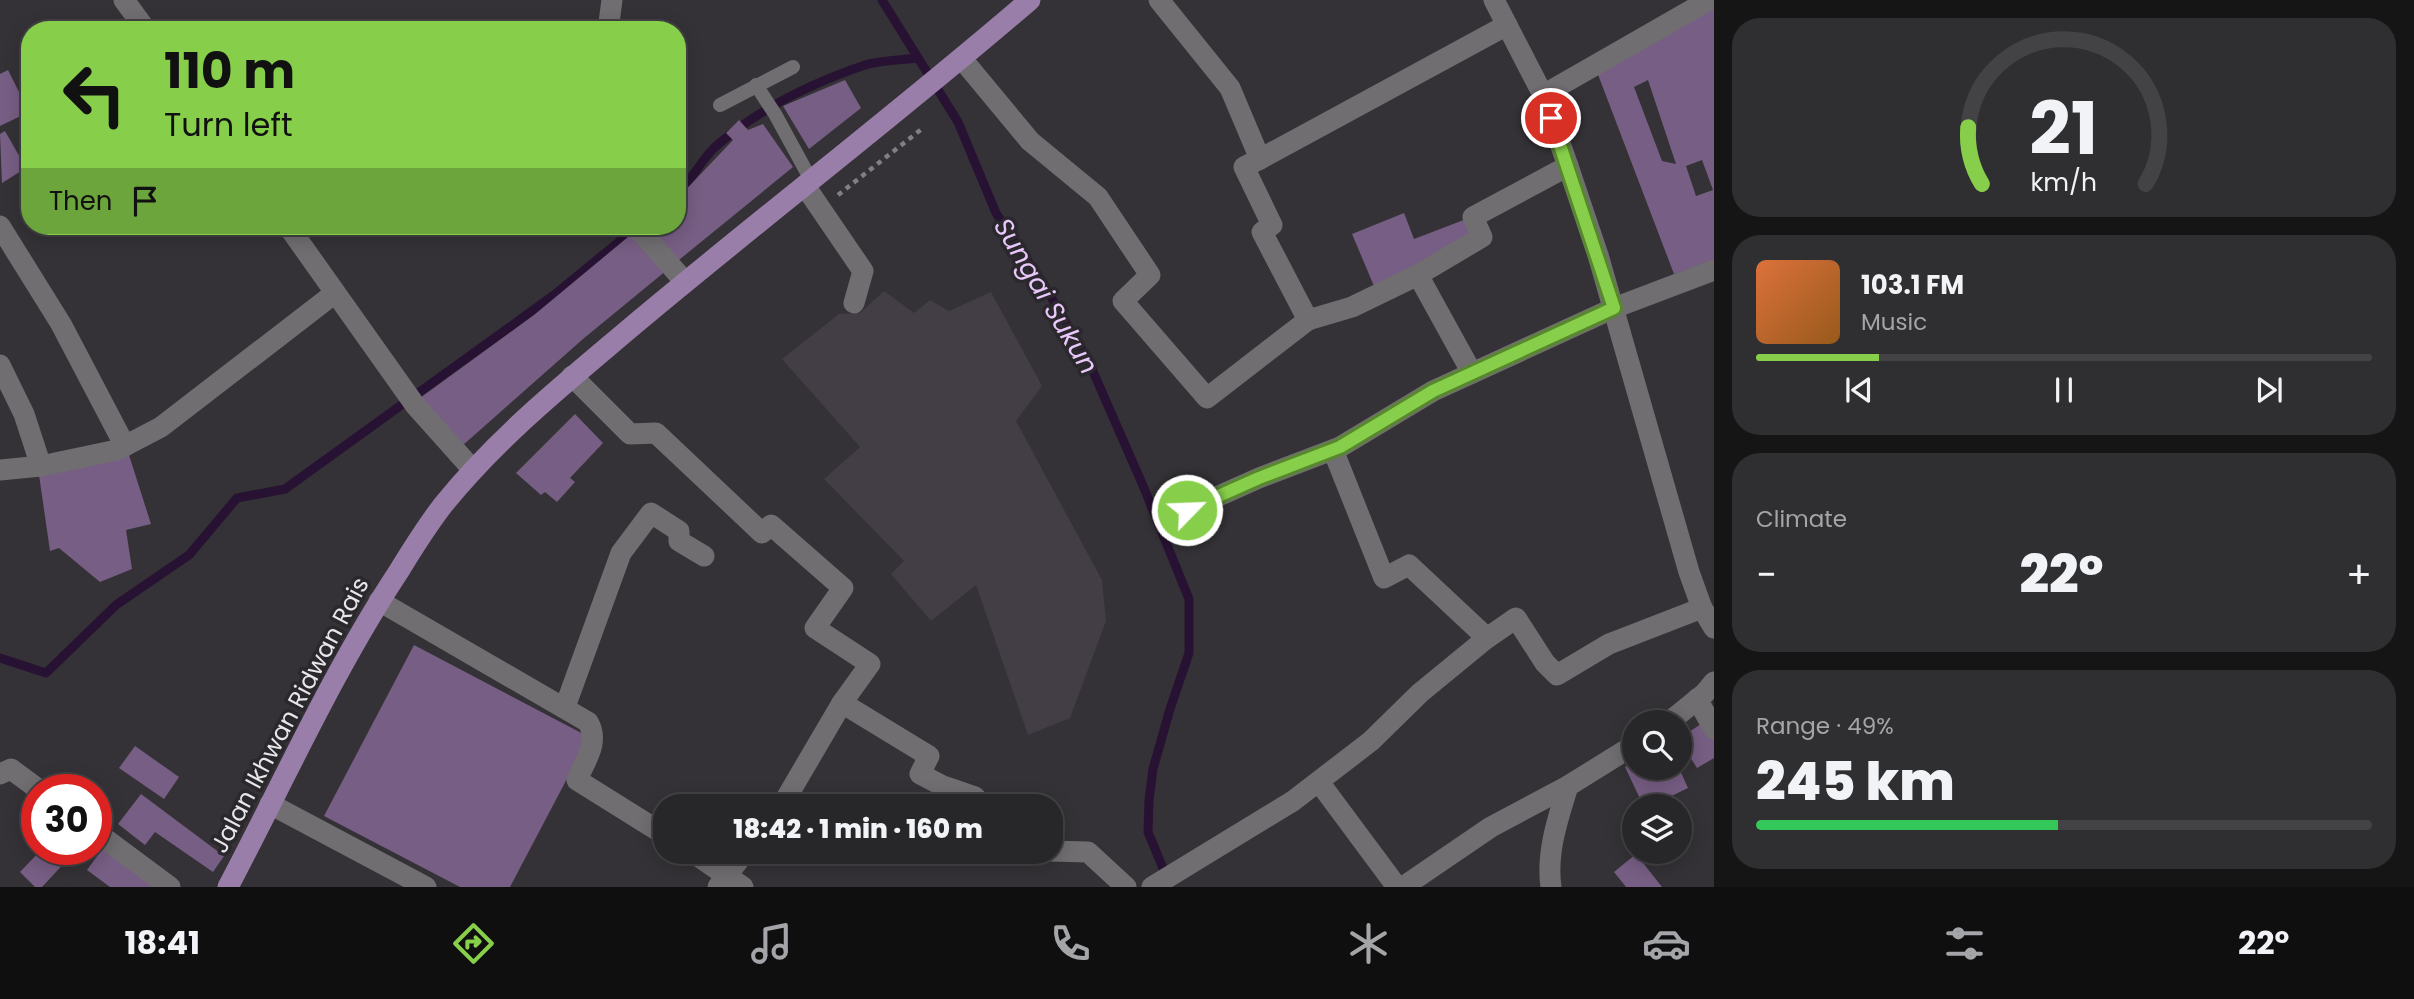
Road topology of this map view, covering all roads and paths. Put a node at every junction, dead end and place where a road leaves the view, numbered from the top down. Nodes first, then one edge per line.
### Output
1 (124, 0) edge
2 (612, 0) edge
3 (1030, 0) edge
4 (1159, 0) edge
5 (1494, 0) edge
6 (1709, 0) edge
7 (139, 21) edge
8 (609, 21) edge
9 (1507, 25) junction
10 (960, 61) junction
11 (793, 67) dead end
12 (756, 85) junction
13 (1543, 95) junction
14 (720, 105) dead end
15 (923, 128) dead end
16 (1260, 159) junction
17 (1568, 166) junction
18 (810, 181) junction
19 (821, 208) junction
20 (0, 226) edge
21 (294, 235) edge
22 (644, 235) edge
23 (1714, 270) edge
24 (1418, 275) junction
25 (685, 282) junction
26 (335, 293) junction
27 (854, 303) dead end
28 (1614, 308) junction
29 (1308, 320) junction
30 (0, 365) edge
31 (1472, 373) junction
32 (572, 376) junction
33 (125, 446) junction
34 (1333, 450) junction
35 (40, 466) junction
36 (0, 470) edge
37 (472, 470) junction
38 (1187, 510) dead end
39 (704, 556) dead end
40 (379, 601) junction
41 (1702, 608) junction
42 (1714, 628) edge
43 (1487, 638) junction
44 (1714, 682) edge
45 (1697, 699) junction
46 (842, 703) junction
47 (1684, 710) edge
48 (573, 712) junction
49 (1714, 729) edge
50 (1622, 752) edge
51 (0, 774) edge
52 (21, 776) edge
53 (1319, 782) junction
54 (1568, 786) junction
55 (789, 794) edge
56 (966, 794) edge
57 (270, 804) junction
58 (653, 828) edge
59 (112, 844) edge
60 (1063, 851) edge
61 (706, 864) edge
62 (739, 864) edge
63 (729, 883) edge
64 (170, 887) edge
65 (228, 887) edge
66 (426, 887) edge
67 (1126, 887) edge
68 (1152, 887) edge
69 (1397, 887) edge
70 (1404, 887) edge
71 (1551, 887) edge

1 - 7 street
2 - 8 street
3 - 10 main road, Jalan Ikhwan Ridwan Rais
4 - 16 street
5 - 9 street
6 - 13 street
9 - 13 street
9 - 16 street
10 - 18 main road, Jalan Ikhwan Ridwan Rais
10 - 29 street
11 - 12 lane
12 - 14 lane
12 - 18 lane
13 - 17 street
15 - 19 path
16 - 29 street
17 - 24 street
17 - 28 street
18 - 19 street
18 - 25 main road, Jalan Ikhwan Ridwan Rais
19 - 27 street
20 - 33 street
21 - 26 street
22 - 25 street
23 - 28 street
24 - 29 street
24 - 31 street
25 - 32 main road, Jalan Ikhwan Ridwan Rais
26 - 33 street
26 - 37 street
28 - 31 street
28 - 41 street
30 - 35 street
31 - 34 street
32 - 37 main road, Jalan Ikhwan Ridwan Rais
32 - 46 street
33 - 35 street
34 - 38 street
34 - 43 street
35 - 36 street
37 - 40 main road, Jalan Ikhwan Ridwan Rais
39 - 48 street
40 - 48 street
40 - 57 main road, Jalan Ikhwan Ridwan Rais
41 - 42 street
41 - 43 street
43 - 53 street
44 - 45 street
45 - 47 street
45 - 49 street
46 - 55 street
46 - 56 street
48 - 58 street
50 - 54 street
51 - 52 street
53 - 68 street
53 - 69 street
54 - 70 street
54 - 71 street
57 - 65 main road, Jalan Ikhwan Ridwan Rais
57 - 66 street
59 - 64 street
60 - 67 street
61 - 63 street
62 - 63 street

